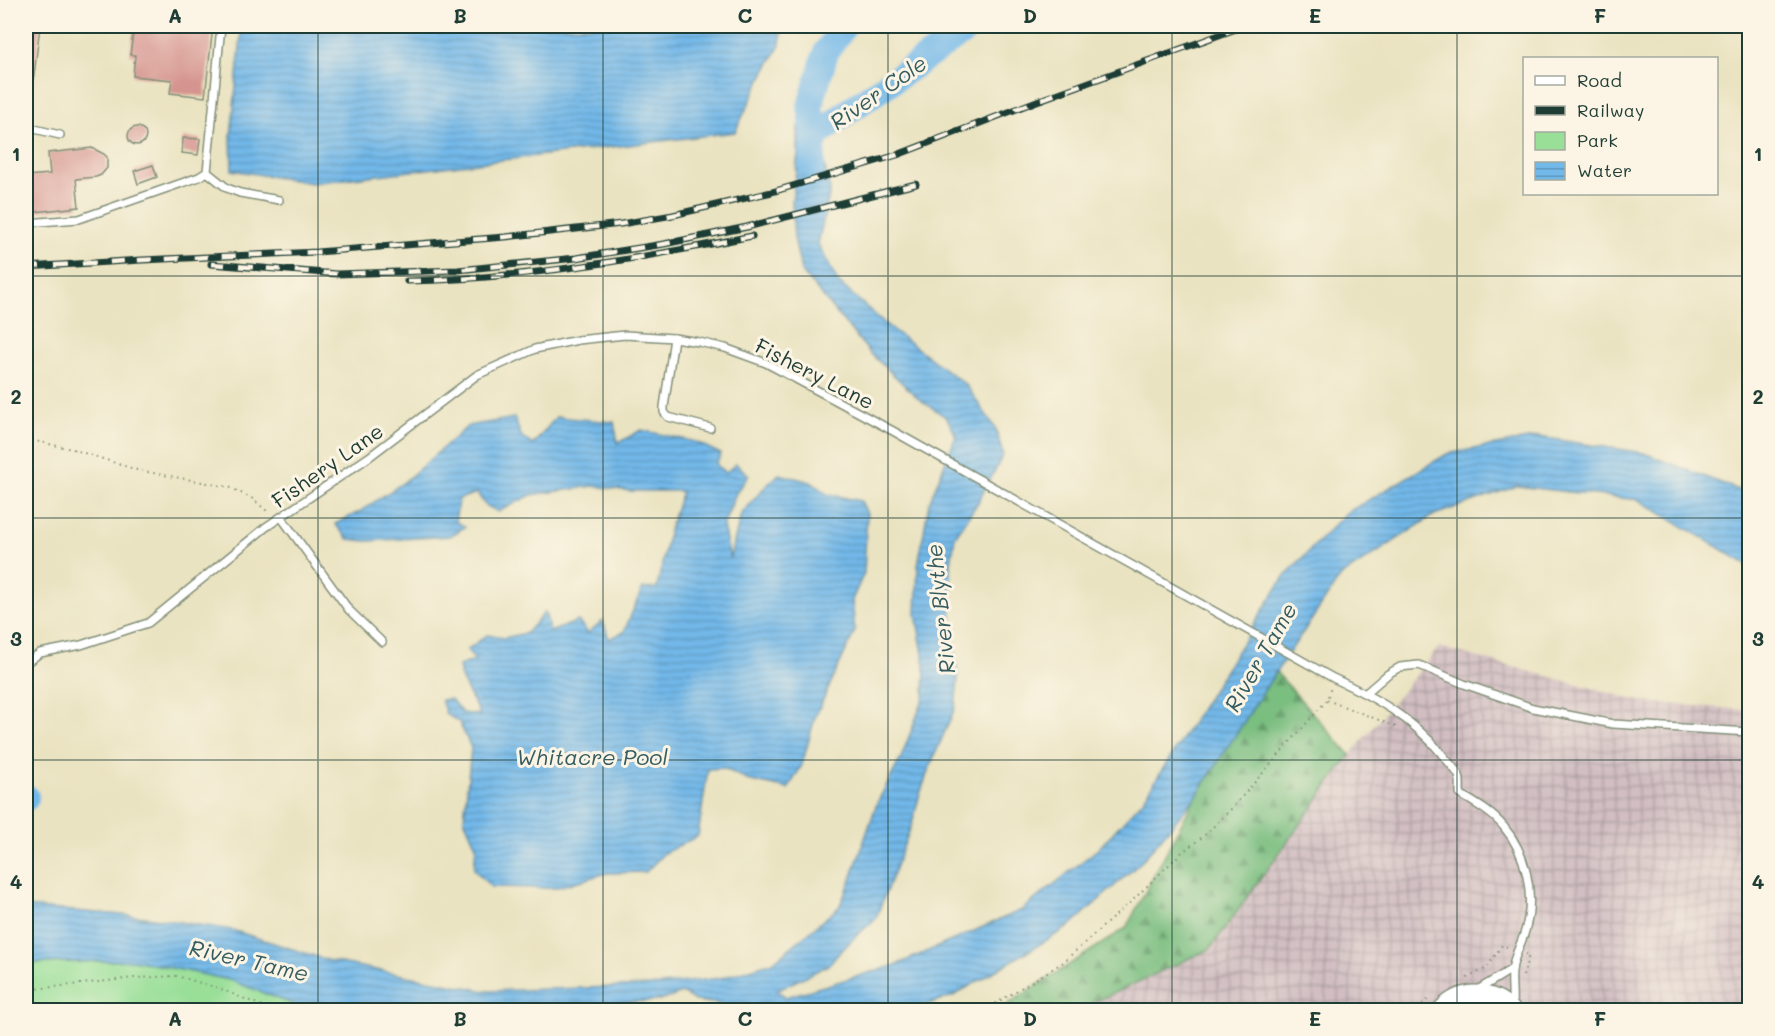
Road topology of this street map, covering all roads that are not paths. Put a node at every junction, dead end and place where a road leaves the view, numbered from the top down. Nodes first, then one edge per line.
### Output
1 (221, 26) edge
2 (26, 128) edge
3 (60, 135) dead end
4 (207, 172) junction
5 (279, 200) dead end
6 (26, 224) edge
7 (674, 338) junction
8 (710, 428) dead end
9 (281, 517) junction
10 (382, 642) dead end
11 (26, 663) edge
12 (1366, 693) junction
13 (1749, 732) edge
14 (1512, 969) junction
15 (1472, 994) junction
16 (1442, 1010) edge
17 (1511, 1011) edge

1 - 4 lane
2 - 3 lane
4 - 5 lane
4 - 6 lane
7 - 8 lane
7 - 9 lane, Fishery Lane
7 - 12 lane, Fishery Lane
9 - 10 lane
9 - 11 lane, Fishery Lane
12 - 13 lane
12 - 14 lane, Fishery Lane
14 - 15 lane
14 - 17 lane
15 - 16 street
15 - 17 street

